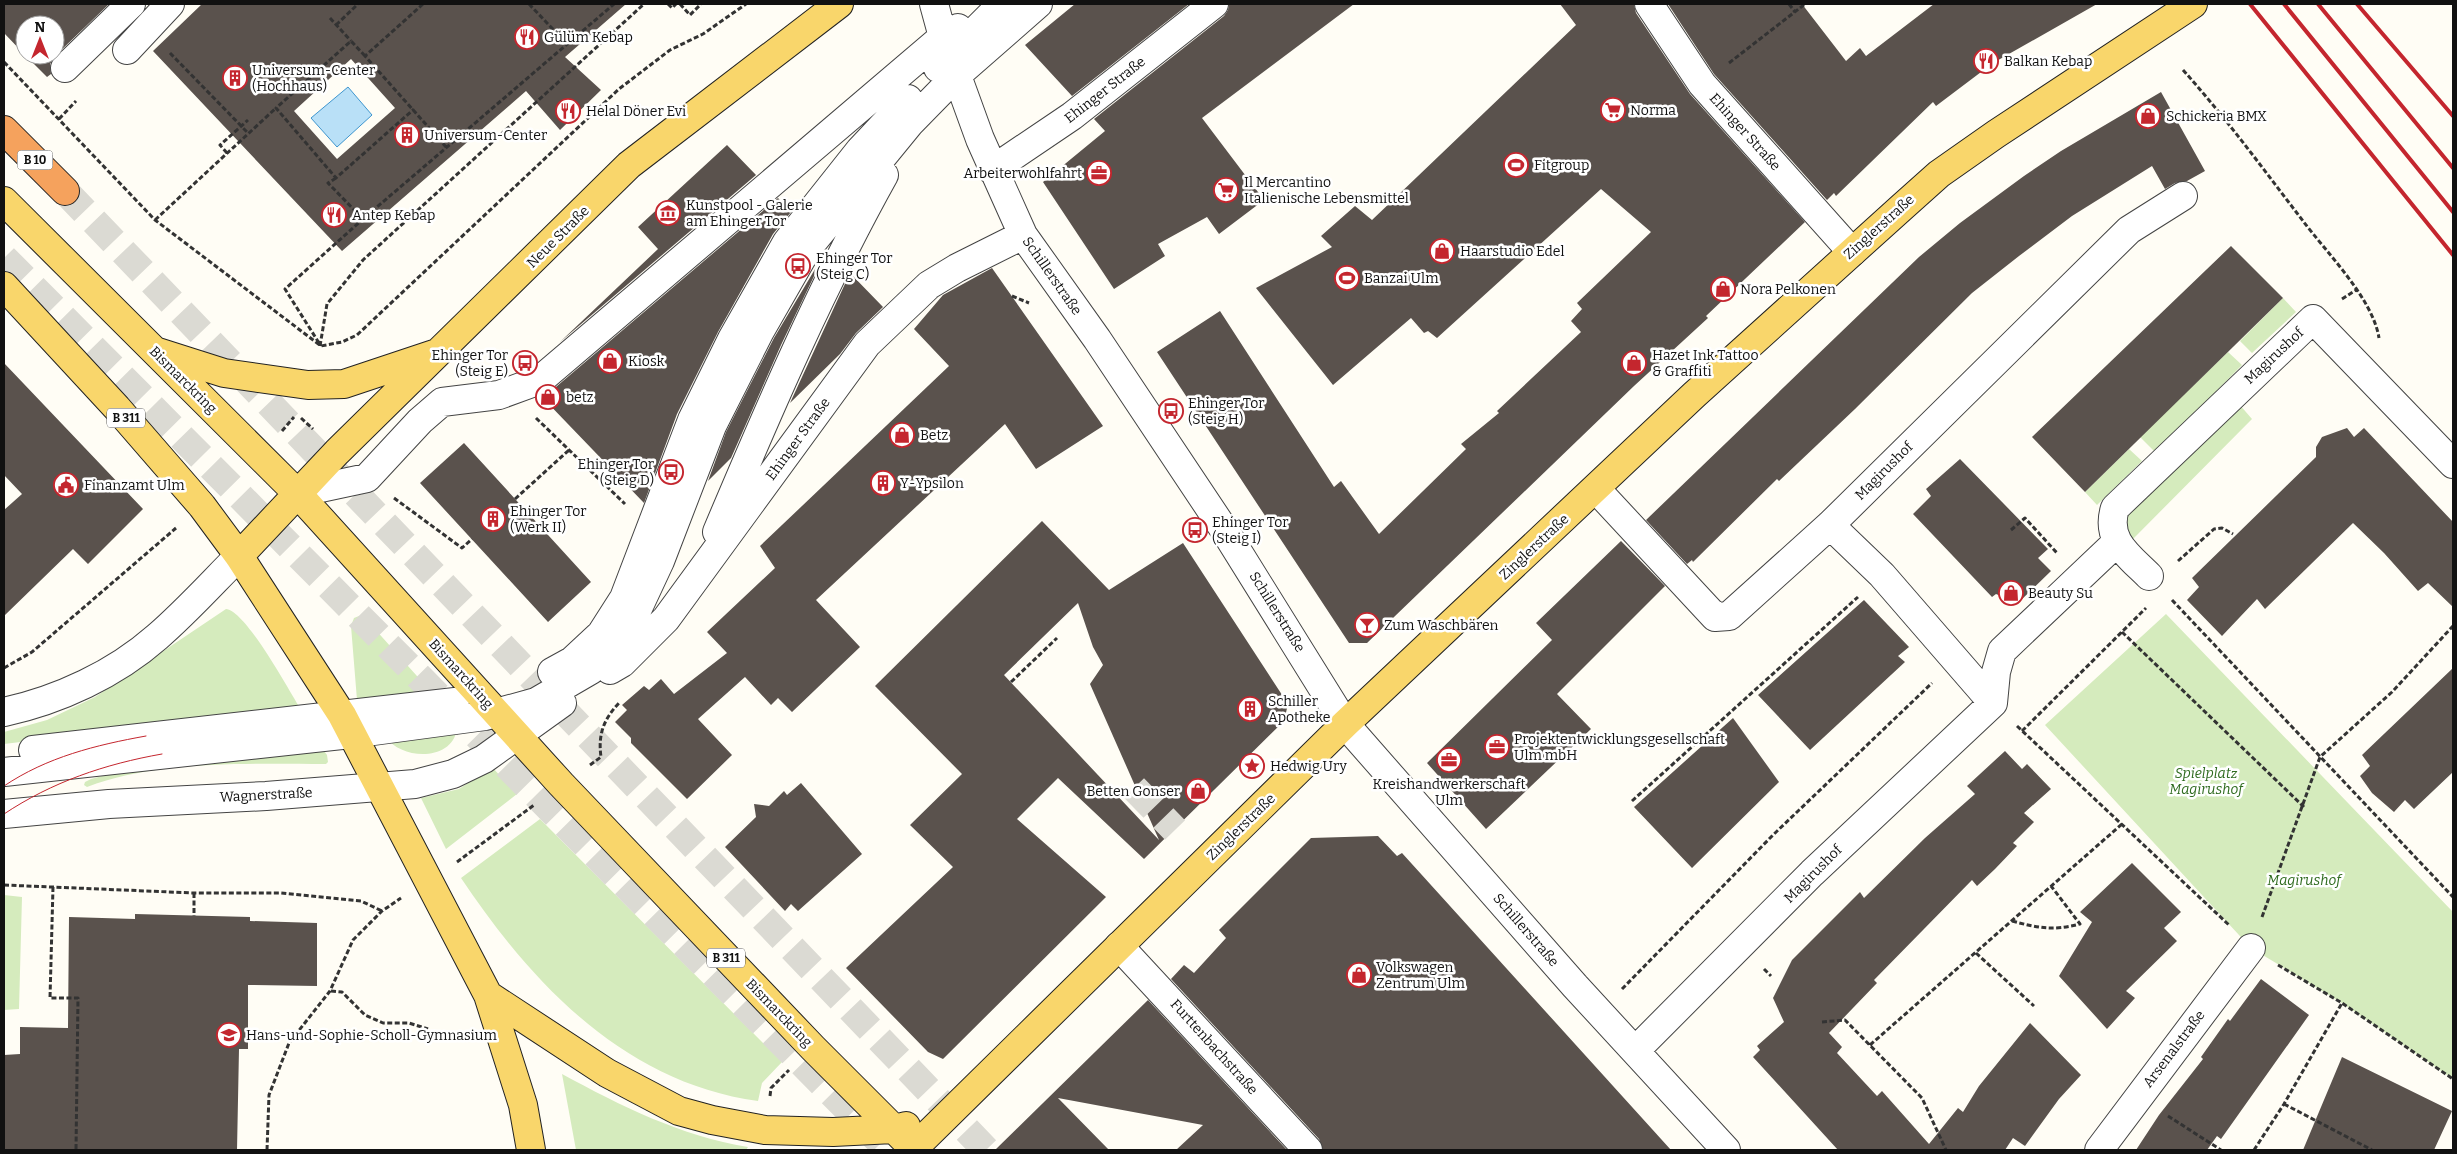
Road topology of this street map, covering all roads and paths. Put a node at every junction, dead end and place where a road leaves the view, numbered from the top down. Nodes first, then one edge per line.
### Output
1 (130, 4) edge
2 (170, 4) edge
3 (358, 4) edge
4 (423, 4) edge
5 (529, 4) edge
6 (614, 4) edge
7 (644, 4) edge
8 (668, 4) edge
9 (676, 4) edge
10 (680, 4) edge
11 (701, 4) edge
12 (746, 4) edge
13 (839, 4) edge
14 (934, 4) edge
15 (949, 4) edge
16 (1038, 4) edge
17 (1214, 4) edge
18 (1649, 4) edge
19 (1789, 4) edge
20 (1805, 4) edge
21 (2193, 4) edge
22 (1000, 5) edge
23 (1795, 12) junction
24 (330, 18) dead end
25 (336, 25) junction
26 (146, 29) junction
27 (351, 41) junction
28 (566, 43) junction
29 (127, 50) dead end
30 (365, 56) junction
31 (950, 56) junction
32 (4, 62) edge
33 (65, 68) dead end
34 (2183, 70) dead end
35 (1702, 84) junction
36 (276, 108) junction
37 (414, 109) junction
38 (248, 120) dead end
39 (4, 130) edge
40 (248, 133) junction
41 (447, 148) junction
42 (227, 153) junction
43 (992, 170) junction
44 (336, 178) junction
45 (65, 191) tunnel mouth
46 (2183, 196) dead end
47 (4, 201) edge
48 (363, 219) junction
49 (155, 220) junction
50 (1023, 235) junction
51 (1852, 252) junction
52 (4, 286) edge
53 (2356, 290) junction
54 (2344, 298) dead end
55 (2377, 324) dead end
56 (320, 346) junction
57 (154, 351) junction
58 (441, 352) junction
59 (308, 385) junction
60 (509, 391) junction
61 (569, 450) junction
62 (259, 455) junction
63 (2453, 464) edge
64 (1596, 489) junction
65 (297, 493) junction
66 (515, 499) dead end
67 (202, 506) junction
68 (1830, 525) junction
69 (649, 527) junction
70 (2011, 530) dead end
71 (2233, 534) dead end
72 (472, 539) dead end
73 (2117, 542) junction
74 (462, 548) dead end
75 (2054, 549) dead end
76 (240, 556) junction
77 (2183, 556) dead end
78 (700, 575) junction
79 (1882, 575) junction
80 (2156, 583) junction
81 (2453, 626) edge
82 (2122, 632) junction
83 (1057, 638) dead end
84 (614, 648) junction
85 (1957, 660) junction
86 (4, 668) edge
87 (602, 675) junction
88 (574, 680) junction
89 (1011, 682) dead end
90 (1993, 702) junction
91 (490, 706) junction
92 (4, 712) edge
93 (347, 724) junction
94 (1345, 724) junction
95 (2022, 731) junction
96 (517, 735) junction
97 (4, 754) edge
98 (2320, 757) junction
99 (4, 772) edge
100 (561, 784) junction
101 (379, 786) junction
102 (1632, 801) dead end
103 (2304, 806) junction
104 (4, 814) edge
105 (2122, 824) junction
106 (428, 880) junction
107 (4, 885) edge
108 (2051, 886) junction
109 (53, 887) junction
110 (194, 893) junction
111 (2453, 897) edge
112 (382, 910) junction
113 (194, 916) dead end
114 (2012, 921) junction
115 (1119, 946) junction
116 (2251, 948) junction
117 (1976, 953) junction
118 (1628, 984) dead end
119 (330, 991) junction
120 (488, 995) junction
121 (2342, 1003) junction
122 (2034, 1006) dead end
123 (1822, 1022) dead end
124 (428, 1029) dead end
125 (1870, 1046) junction
126 (1636, 1050) junction
127 (790, 1070) dead end
128 (2453, 1079) edge
129 (2137, 1098) junction
130 (769, 1102) dead end
131 (2284, 1104) junction
132 (956, 1108) junction
133 (894, 1129) junction
134 (76, 1150) edge
135 (267, 1150) edge
136 (531, 1150) edge
137 (914, 1150) edge
138 (1308, 1150) edge
139 (1726, 1150) edge
140 (1946, 1150) edge
141 (2099, 1150) edge
142 (2221, 1150) edge
143 (2254, 1150) edge
144 (2372, 1150) edge

1 - 33 street
2 - 26 street
3 - 25 path
4 - 30 path
5 - 28 path
6 - 28 path
7 - 56 path
8 - 9 path
10 - 11 path
12 - 56 path
13 - 58 main road, Neue Straße
14 - 31 street, Schillerstraße
15 - 31 street
16 - 31 street
17 - 43 street, Ehinger Straße
18 - 35 street, Ehinger Straße
19 - 23 path
20 - 23 path
21 - 51 main road, Zinglerstraße
22 - 31 street
23 - 35 path
24 - 25 path
25 - 27 path
26 - 29 street
26 - 40 path
27 - 30 path
27 - 36 path
28 - 41 path
30 - 37 path
31 - 43 street, Schillerstraße
31 - 60 street
31 - 69 street
31 - 78 street
31 - 84 street
32 - 49 path
34 - 53 path
35 - 51 street, Ehinger Straße
36 - 40 path
36 - 44 path
37 - 41 path
37 - 44 path
38 - 42 path
39 - 45 highway, B 10
40 - 42 path
41 - 48 path
42 - 49 path
43 - 50 street, Schillerstraße
44 - 48 path
46 - 68 street, Magirushof
47 - 57 main road, Bismarckring / B 311
48 - 56 path
49 - 56 path
50 - 78 street, Ehinger Straße
50 - 94 street, Schillerstraße
51 - 64 main road, Zinglerstraße
52 - 67 main road, B 311
53 - 54 path
53 - 55 path
57 - 59 main road
57 - 62 main road, Bismarckring / B 311
58 - 59 main road
58 - 65 main road, Neue Straße
59 - 62 path
60 - 61 path
60 - 65 street
61 - 66 path
61 - 69 path
62 - 65 main road, Bismarckring / B 311
63 - 73 street, Magirushof
64 - 68 street, Magirushof
64 - 94 main road, Zinglerstraße
65 - 76 main road
65 - 91 main road, Bismarckring / B 311
67 - 76 main road, B 311
67 - 86 path
68 - 79 street
69 - 91 street
70 - 75 path
71 - 77 path
72 - 74 path
73 - 80 street
73 - 90 street
76 - 92 street
76 - 93 main road, B 311
78 - 87 street, Ehinger Straße
79 - 85 street
79 - 102 path
80 - 82 path
80 - 98 path
81 - 98 path
82 - 95 path
82 - 103 path
83 - 89 path
84 - 87 street
84 - 88 street
85 - 90 street
85 - 118 path
87 - 88 street, Ehinger Straße
87 - 96 street, Ehinger Straße
87 - 100 path
88 - 91 street
90 - 95 path
90 - 126 street, Magirushof
91 - 93 street
91 - 96 main road, Bismarckring / B 311
93 - 97 street
93 - 99 street
93 - 101 main road, B 311
94 - 115 main road, Zinglerstraße
94 - 126 street, Schillerstraße
95 - 105 path
96 - 100 main road, Bismarckring / B 311
96 - 101 street, Wagnerstraße
98 - 103 path
98 - 111 path
100 - 106 path
100 - 133 main road, Bismarckring / B 311
101 - 104 street, Wagnerstraße
101 - 106 main road, B 311
103 - 116 path
105 - 108 path
105 - 116 path
106 - 112 path
106 - 120 main road, B 311
107 - 109 path
108 - 114 path
108 - 114 path
109 - 110 path
109 - 134 path
110 - 112 path
110 - 113 path
112 - 119 path
114 - 117 path
115 - 132 main road, Zinglerstraße
115 - 138 street, Furttenbachstraße
116 - 121 path
116 - 129 street, Arsenalstraße
117 - 122 path
117 - 125 path
119 - 124 path
119 - 135 path
120 - 133 main road
120 - 136 main road, B 311
121 - 128 path
121 - 131 path
123 - 125 path
125 - 140 path
126 - 139 street, Schillerstraße
127 - 130 path
129 - 141 street, Arsenalstraße
129 - 142 path
131 - 143 path
131 - 144 path
132 - 133 main road
132 - 137 main road, Zinglerstraße
133 - 137 main road, Bismarckring / B 311

